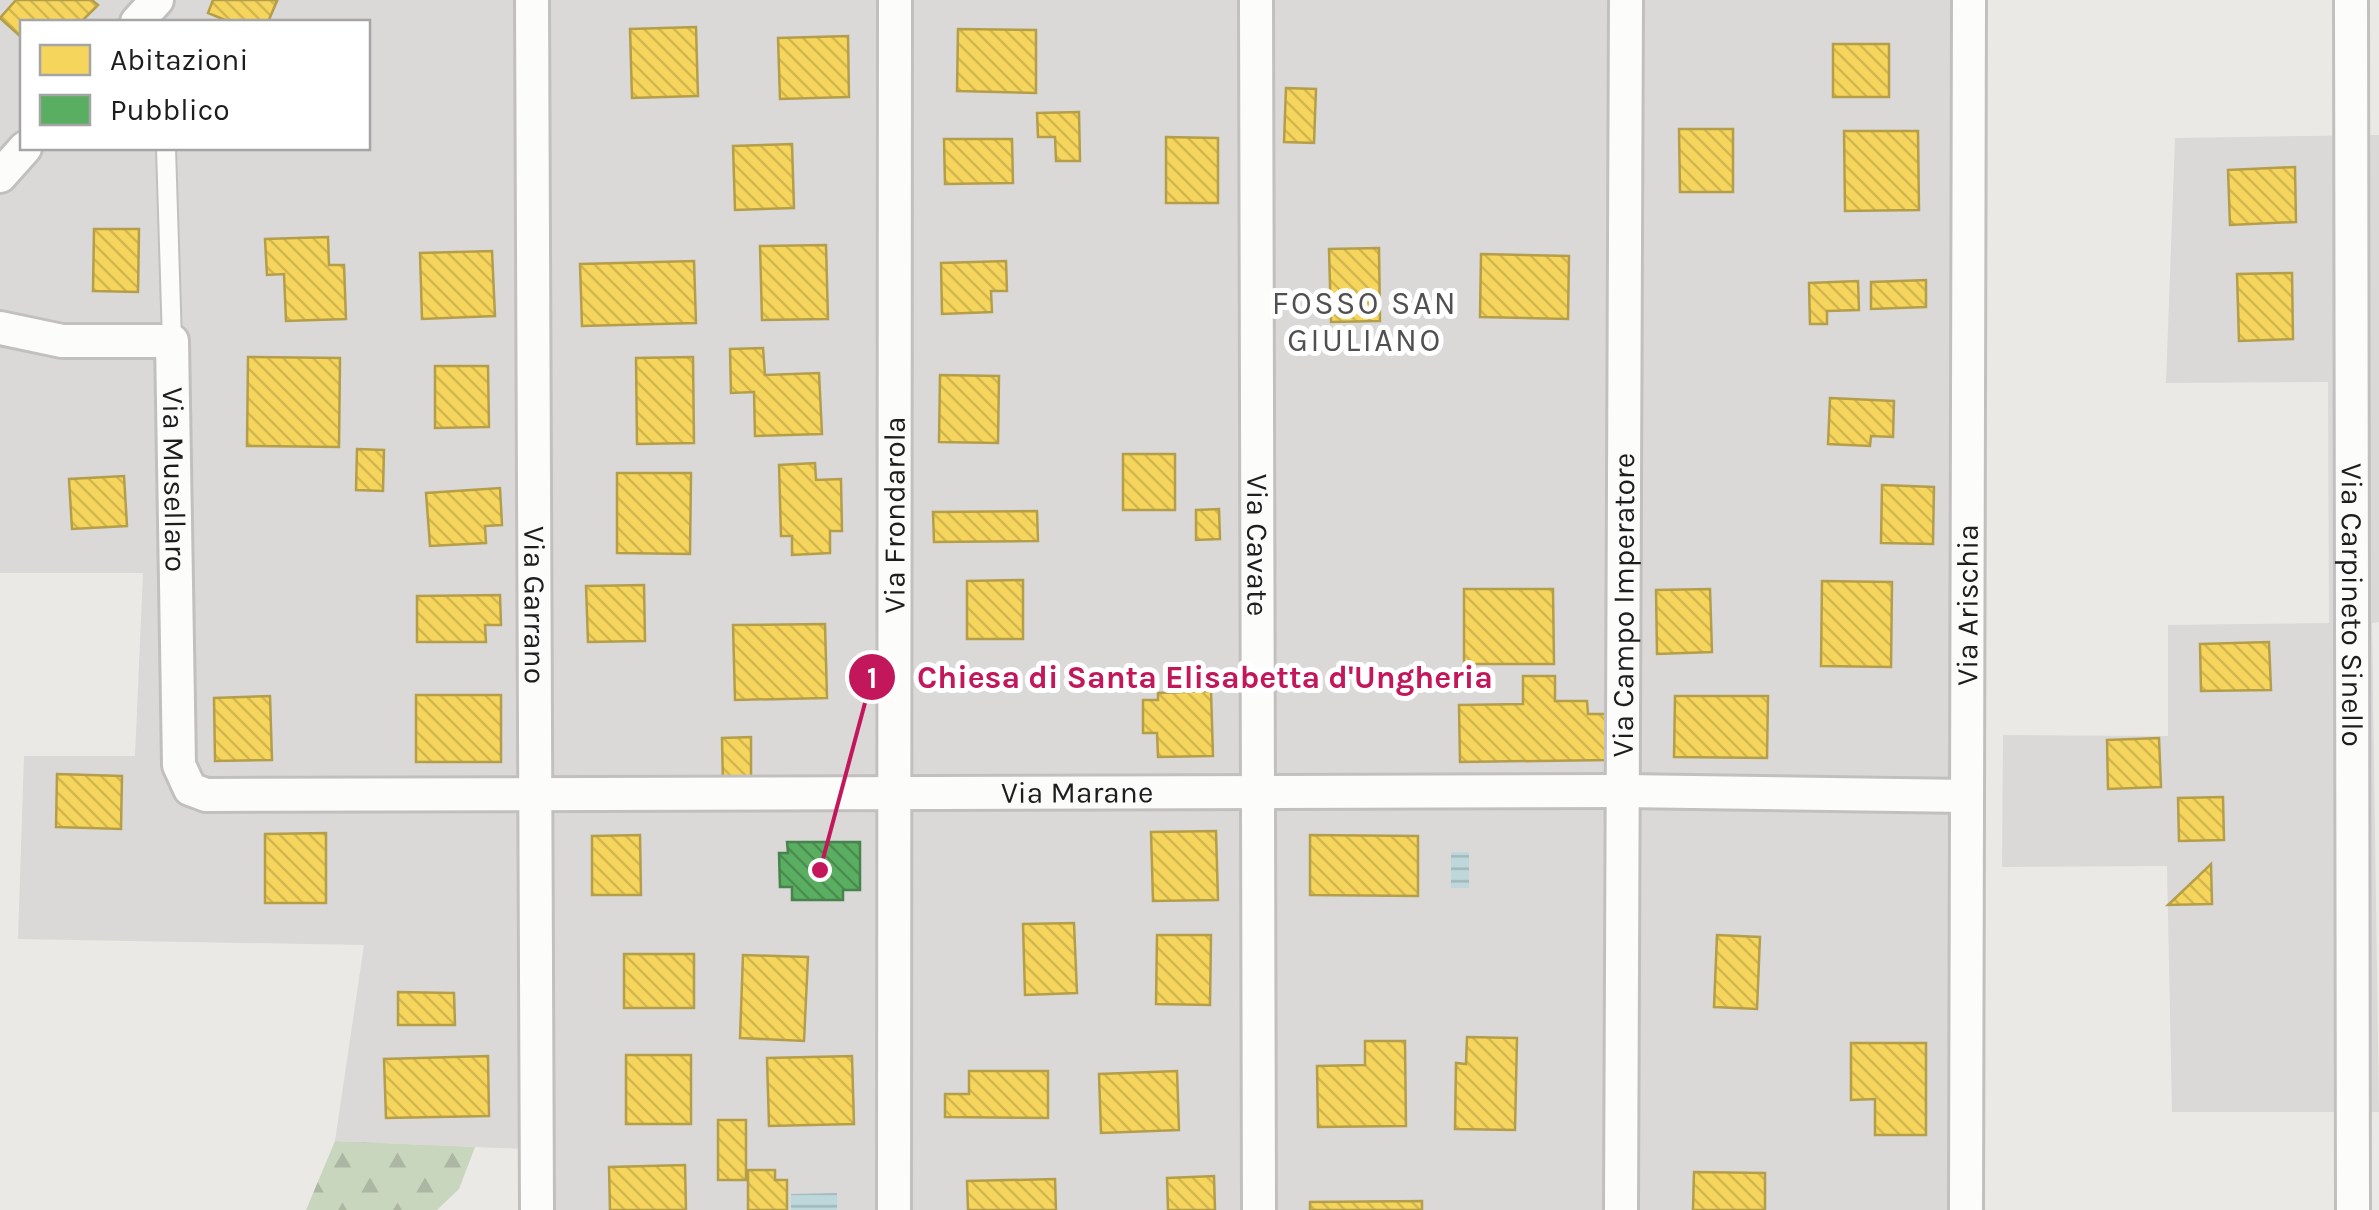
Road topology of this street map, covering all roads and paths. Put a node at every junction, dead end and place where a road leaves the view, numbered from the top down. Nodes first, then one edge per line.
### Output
1 (157, 0) edge
2 (532, 0) edge
3 (896, 0) edge
4 (1256, 0) edge
5 (1626, 0) edge
6 (1969, 0) edge
7 (2352, 0) edge
8 (139, 20) edge
9 (23, 150) edge
10 (166, 150) edge
11 (0, 176) edge
12 (0, 328) edge
13 (172, 341) junction
14 (190, 788) joint
15 (1623, 791) junction
16 (893, 792) junction
17 (535, 794) junction
18 (1257, 794) junction
19 (1966, 796) junction
20 (536, 1210) edge
21 (894, 1210) edge
22 (1259, 1210) edge
23 (1621, 1210) edge
24 (1966, 1210) edge
25 (2353, 1210) edge

1 - 8 street
2 - 17 street, Via Garrano
3 - 16 street, Via Frondarola
4 - 18 street, Via Cavate
5 - 15 street, Via Campo Imperatore
6 - 19 street, Via Arischia
7 - 25 street, Via Carpineto Sinello
9 - 11 street
10 - 13 lane
12 - 13 street
13 - 14 street, Via Musellaro
14 - 17 street, Via Marane
15 - 18 street, Via Marane
15 - 19 street, Via Marane
15 - 23 street, Via Campo Imperatore
16 - 17 street, Via Marane
16 - 18 street, Via Marane
16 - 21 street, Via Frondarola
17 - 20 street, Via Garrano
18 - 22 street, Via Cavate
19 - 24 street, Via Arischia

